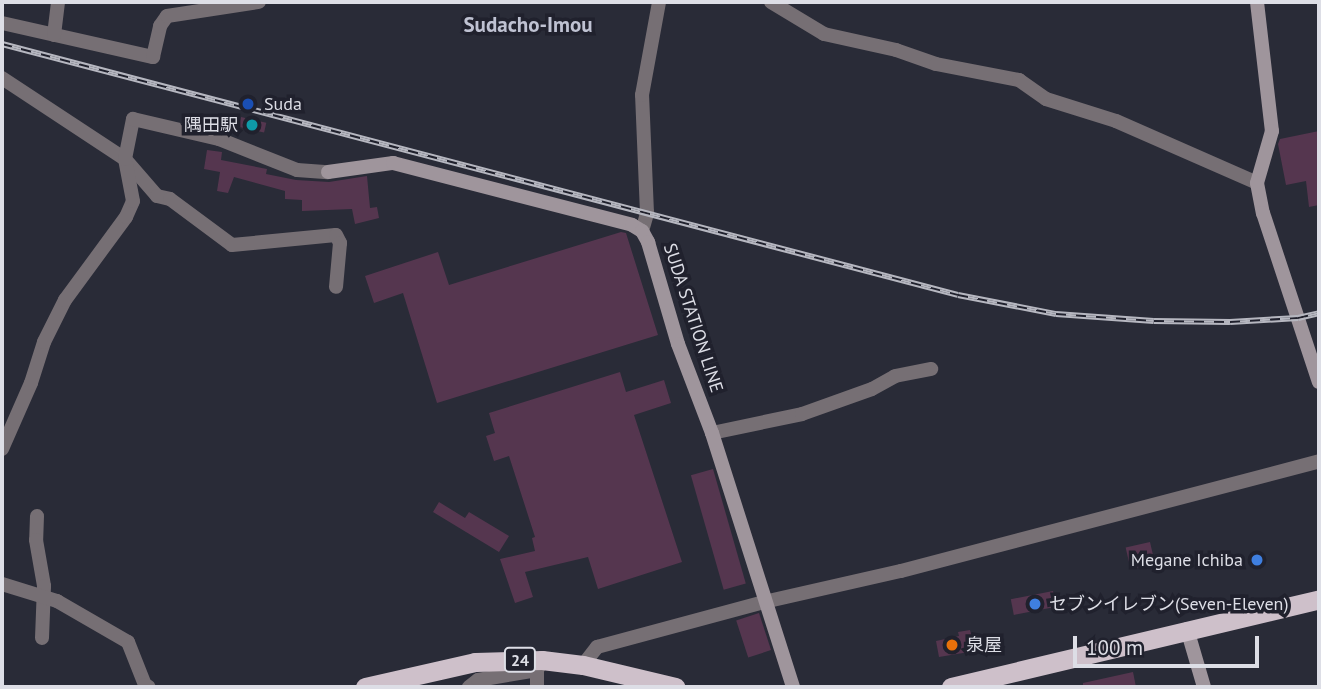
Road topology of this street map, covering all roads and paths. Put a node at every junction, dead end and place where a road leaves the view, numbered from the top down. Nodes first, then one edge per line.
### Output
1 (58, 2) edge
2 (252, 2) edge
3 (659, 2) edge
4 (771, 2) edge
5 (1257, 2) edge
6 (2, 23) edge
7 (54, 35) junction
8 (2, 78) edge
9 (125, 159) junction
10 (328, 172) joint
11 (1257, 183) junction
12 (642, 231) junction
13 (336, 287) dead end
14 (931, 369) dead end
15 (1319, 382) edge
16 (712, 433) junction
17 (2, 449) edge
18 (1319, 461) edge
19 (37, 516) dead end
20 (2, 584) edge
21 (44, 597) junction
22 (1319, 599) edge
23 (764, 603) junction
24 (1186, 629) junction
25 (42, 638) dead end
26 (539, 665) junction
27 (583, 665) junction
28 (149, 687) edge
29 (365, 687) edge
30 (469, 687) edge
31 (537, 687) edge
32 (676, 687) edge
33 (793, 687) edge
34 (951, 687) edge
35 (1204, 687) edge

1 - 7 street
2 - 7 street
3 - 12 street
4 - 11 street
5 - 11 main road
6 - 7 street
8 - 9 street
9 - 10 street
9 - 13 street
9 - 17 street
10 - 12 main road, SUDA STATION LINE
11 - 15 main road
12 - 16 main road, SUDA STATION LINE
14 - 16 street
16 - 23 main road, SUDA STATION LINE
18 - 23 street
19 - 21 street
20 - 21 street
21 - 25 street
21 - 28 street
22 - 24 highway
23 - 27 street
23 - 33 main road, SUDA STATION LINE
24 - 34 highway
24 - 35 main road
26 - 27 highway, 24
26 - 29 highway, 24
26 - 30 street
26 - 31 street
27 - 32 highway, 24

